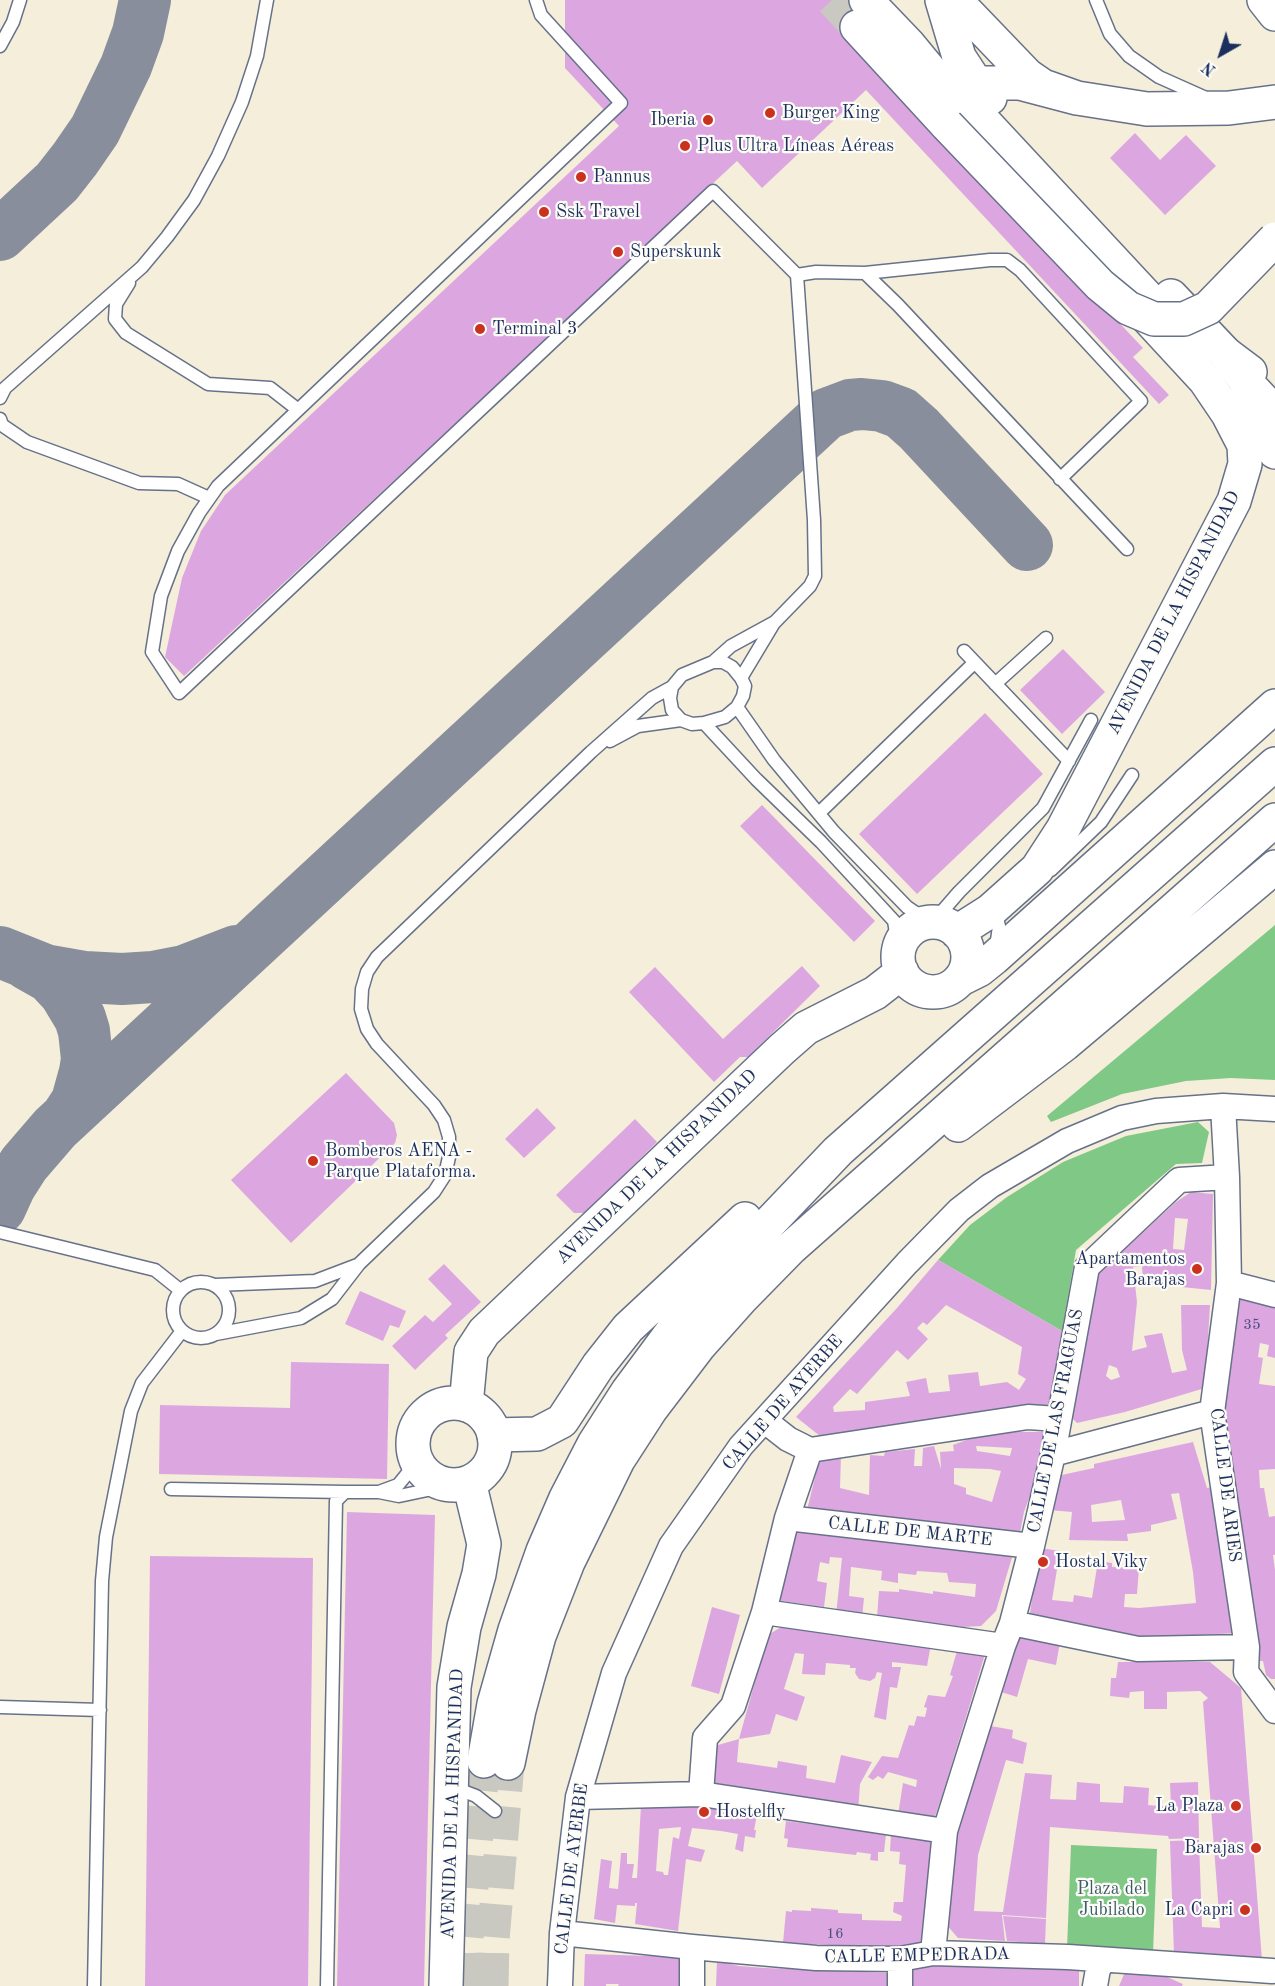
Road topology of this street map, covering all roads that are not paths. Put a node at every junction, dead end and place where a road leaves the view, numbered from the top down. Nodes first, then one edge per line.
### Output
1 (20, 0) edge
2 (267, 0) edge
3 (536, 0) edge
4 (942, 0) edge
5 (955, 0) edge
6 (1096, 0) edge
7 (1264, 0) edge
8 (1275, 14) edge
9 (863, 16) tunnel mouth
10 (0, 46) edge
11 (905, 59) junction
12 (1077, 98) junction
13 (1275, 102) edge
14 (965, 106) junction
15 (1229, 108) junction
16 (1275, 239) edge
17 (137, 272) junction
18 (865, 273) junction
19 (797, 275) junction
20 (1226, 354) junction
21 (1275, 392) edge
22 (0, 398) edge
23 (297, 409) junction
24 (1275, 413) edge
25 (0, 419) edge
26 (1275, 453) edge
27 (1060, 479) junction
28 (209, 498) junction
29 (1126, 549) dead end
30 (774, 623) junction
31 (1046, 638) dead end
32 (964, 651) dead end
33 (713, 662) junction
34 (974, 663) junction
35 (741, 678) junction
36 (995, 684) junction
37 (672, 687) junction
38 (1275, 706) edge
39 (737, 707) junction
40 (681, 720) junction
41 (1091, 720) dead end
42 (704, 723) junction
43 (591, 752) junction
44 (1069, 761) junction
45 (1275, 764) edge
46 (1132, 775) dead end
47 (819, 813) junction
48 (1275, 820) edge
49 (1275, 867) edge
50 (1041, 915) junction
51 (995, 919) junction
52 (945, 927) junction
53 (994, 958) junction
54 (900, 961) junction
55 (959, 980) junction
56 (1223, 1106) junction
57 (1275, 1109) edge
58 (838, 1151) junction
59 (869, 1177) junction
60 (1227, 1177) junction
61 (0, 1232) edge
62 (358, 1264) junction
63 (1229, 1282) junction
64 (215, 1285) junction
65 (180, 1290) junction
66 (1275, 1295) edge
67 (182, 1331) junction
68 (216, 1334) junction
69 (466, 1405) junction
70 (1212, 1412) junction
71 (1058, 1419) junction
72 (765, 1421) junction
73 (494, 1435) junction
74 (810, 1450) junction
75 (1053, 1454) junction
76 (415, 1458) junction
77 (460, 1484) junction
78 (171, 1489) dead end
79 (345, 1492) junction
80 (379, 1492) junction
81 (787, 1518) junction
82 (1032, 1546) junction
83 (764, 1612) junction
84 (1012, 1623) junction
85 (1003, 1647) junction
86 (1247, 1647) junction
87 (0, 1707) edge
88 (100, 1710) junction
89 (1275, 1711) edge
90 (450, 1792) junction
91 (701, 1794) junction
92 (578, 1797) junction
93 (495, 1811) dead end
94 (945, 1831) junction
95 (562, 1933) junction
96 (692, 1947) junction
97 (933, 1953) junction
98 (900, 1959) junction
99 (1104, 1960) junction
100 (1274, 1975) edge
101 (94, 1986) edge
102 (327, 1986) edge
103 (446, 1986) edge
104 (560, 1986) edge
105 (692, 1986) edge
106 (900, 1986) edge
107 (1095, 1986) edge

1 - 10 lane
2 - 17 lane
3 - 23 lane
4 - 14 main road
5 - 12 main road
6 - 15 lane
7 - 8 main road
9 - 11 main road
11 - 14 main road
11 - 14 main road
12 - 14 main road
12 - 15 main road
13 - 15 main road
14 - 16 main road, bridge
14 - 20 main road
14 - 26 main road
14 - 51 main road, AVENIDA DE LA HISPANIDAD
17 - 22 lane
17 - 23 lane
18 - 19 lane
18 - 27 lane
18 - 27 lane
19 - 28 lane
19 - 30 lane
20 - 21 main road
20 - 24 main road
23 - 28 lane
25 - 28 lane
27 - 29 lane
30 - 33 lane
30 - 35 lane
31 - 36 lane
32 - 34 lane
33 - 35 lane
33 - 37 lane
34 - 36 lane
34 - 47 lane
35 - 39 lane
36 - 44 lane
37 - 40 lane
37 - 43 lane
38 - 50 main road
39 - 42 lane
39 - 47 lane
40 - 42 lane
40 - 43 lane
41 - 44 lane
42 - 54 lane
43 - 62 lane
44 - 52 lane
45 - 58 main road
46 - 51 lane
47 - 52 lane
48 - 59 main road
49 - 59 main road
50 - 51 main road
50 - 53 main road
51 - 52 main road
51 - 53 lane
52 - 54 main road
52 - 55 main road
53 - 55 main road
54 - 55 main road
54 - 69 main road, AVENIDA DE LA HISPANIDAD
56 - 57 street, CALLE DE AYERBE
56 - 60 street, CALLE DE ARIES
56 - 72 street, CALLE DE AYERBE
58 - 59 main road
58 - 73 main road
60 - 63 street, CALLE DE ARIES
60 - 71 street, CALLE DE LAS FRAGUAS
61 - 65 lane
62 - 64 lane
62 - 68 lane
63 - 66 street
63 - 70 street, CALLE DE ARIES
64 - 65 lane
64 - 68 lane
65 - 67 lane
67 - 68 lane
67 - 88 lane
69 - 73 main road
69 - 76 main road
70 - 75 street
70 - 86 street, CALLE DE ARIES
71 - 74 street
71 - 75 street, CALLE DE LAS FRAGUAS
72 - 74 street
72 - 92 street, CALLE DE AYERBE
73 - 77 main road
74 - 81 street
75 - 82 street, CALLE DE LAS FRAGUAS
76 - 77 main road
76 - 80 lane
77 - 80 lane
77 - 90 main road, AVENIDA DE LA HISPANIDAD
78 - 79 lane
79 - 80 lane
79 - 102 lane
81 - 82 street, CALLE DE MARTE
81 - 83 street
82 - 84 street, CALLE DE LAS FRAGUAS
83 - 85 street
83 - 91 street
84 - 85 street, CALLE DE LAS FRAGUAS
84 - 86 street
85 - 94 street, CALLE DE LAS FRAGUAS
86 - 89 street, CALLE DE ARIES
87 - 88 lane
88 - 101 lane
90 - 93 lane
90 - 103 main road, AVENIDA DE LA HISPANIDAD
91 - 92 street
91 - 94 street
92 - 95 street, CALLE DE AYERBE
94 - 97 street, CALLE DE LAS FRAGUAS
95 - 96 street, CALLE EMPEDRADA
95 - 104 street, CALLE DE AYERBE
96 - 98 street, CALLE EMPEDRADA
96 - 105 street
97 - 98 street, CALLE EMPEDRADA
97 - 99 street, CALLE EMPEDRADA
98 - 106 street
99 - 100 street, CALLE EMPEDRADA
99 - 107 street

